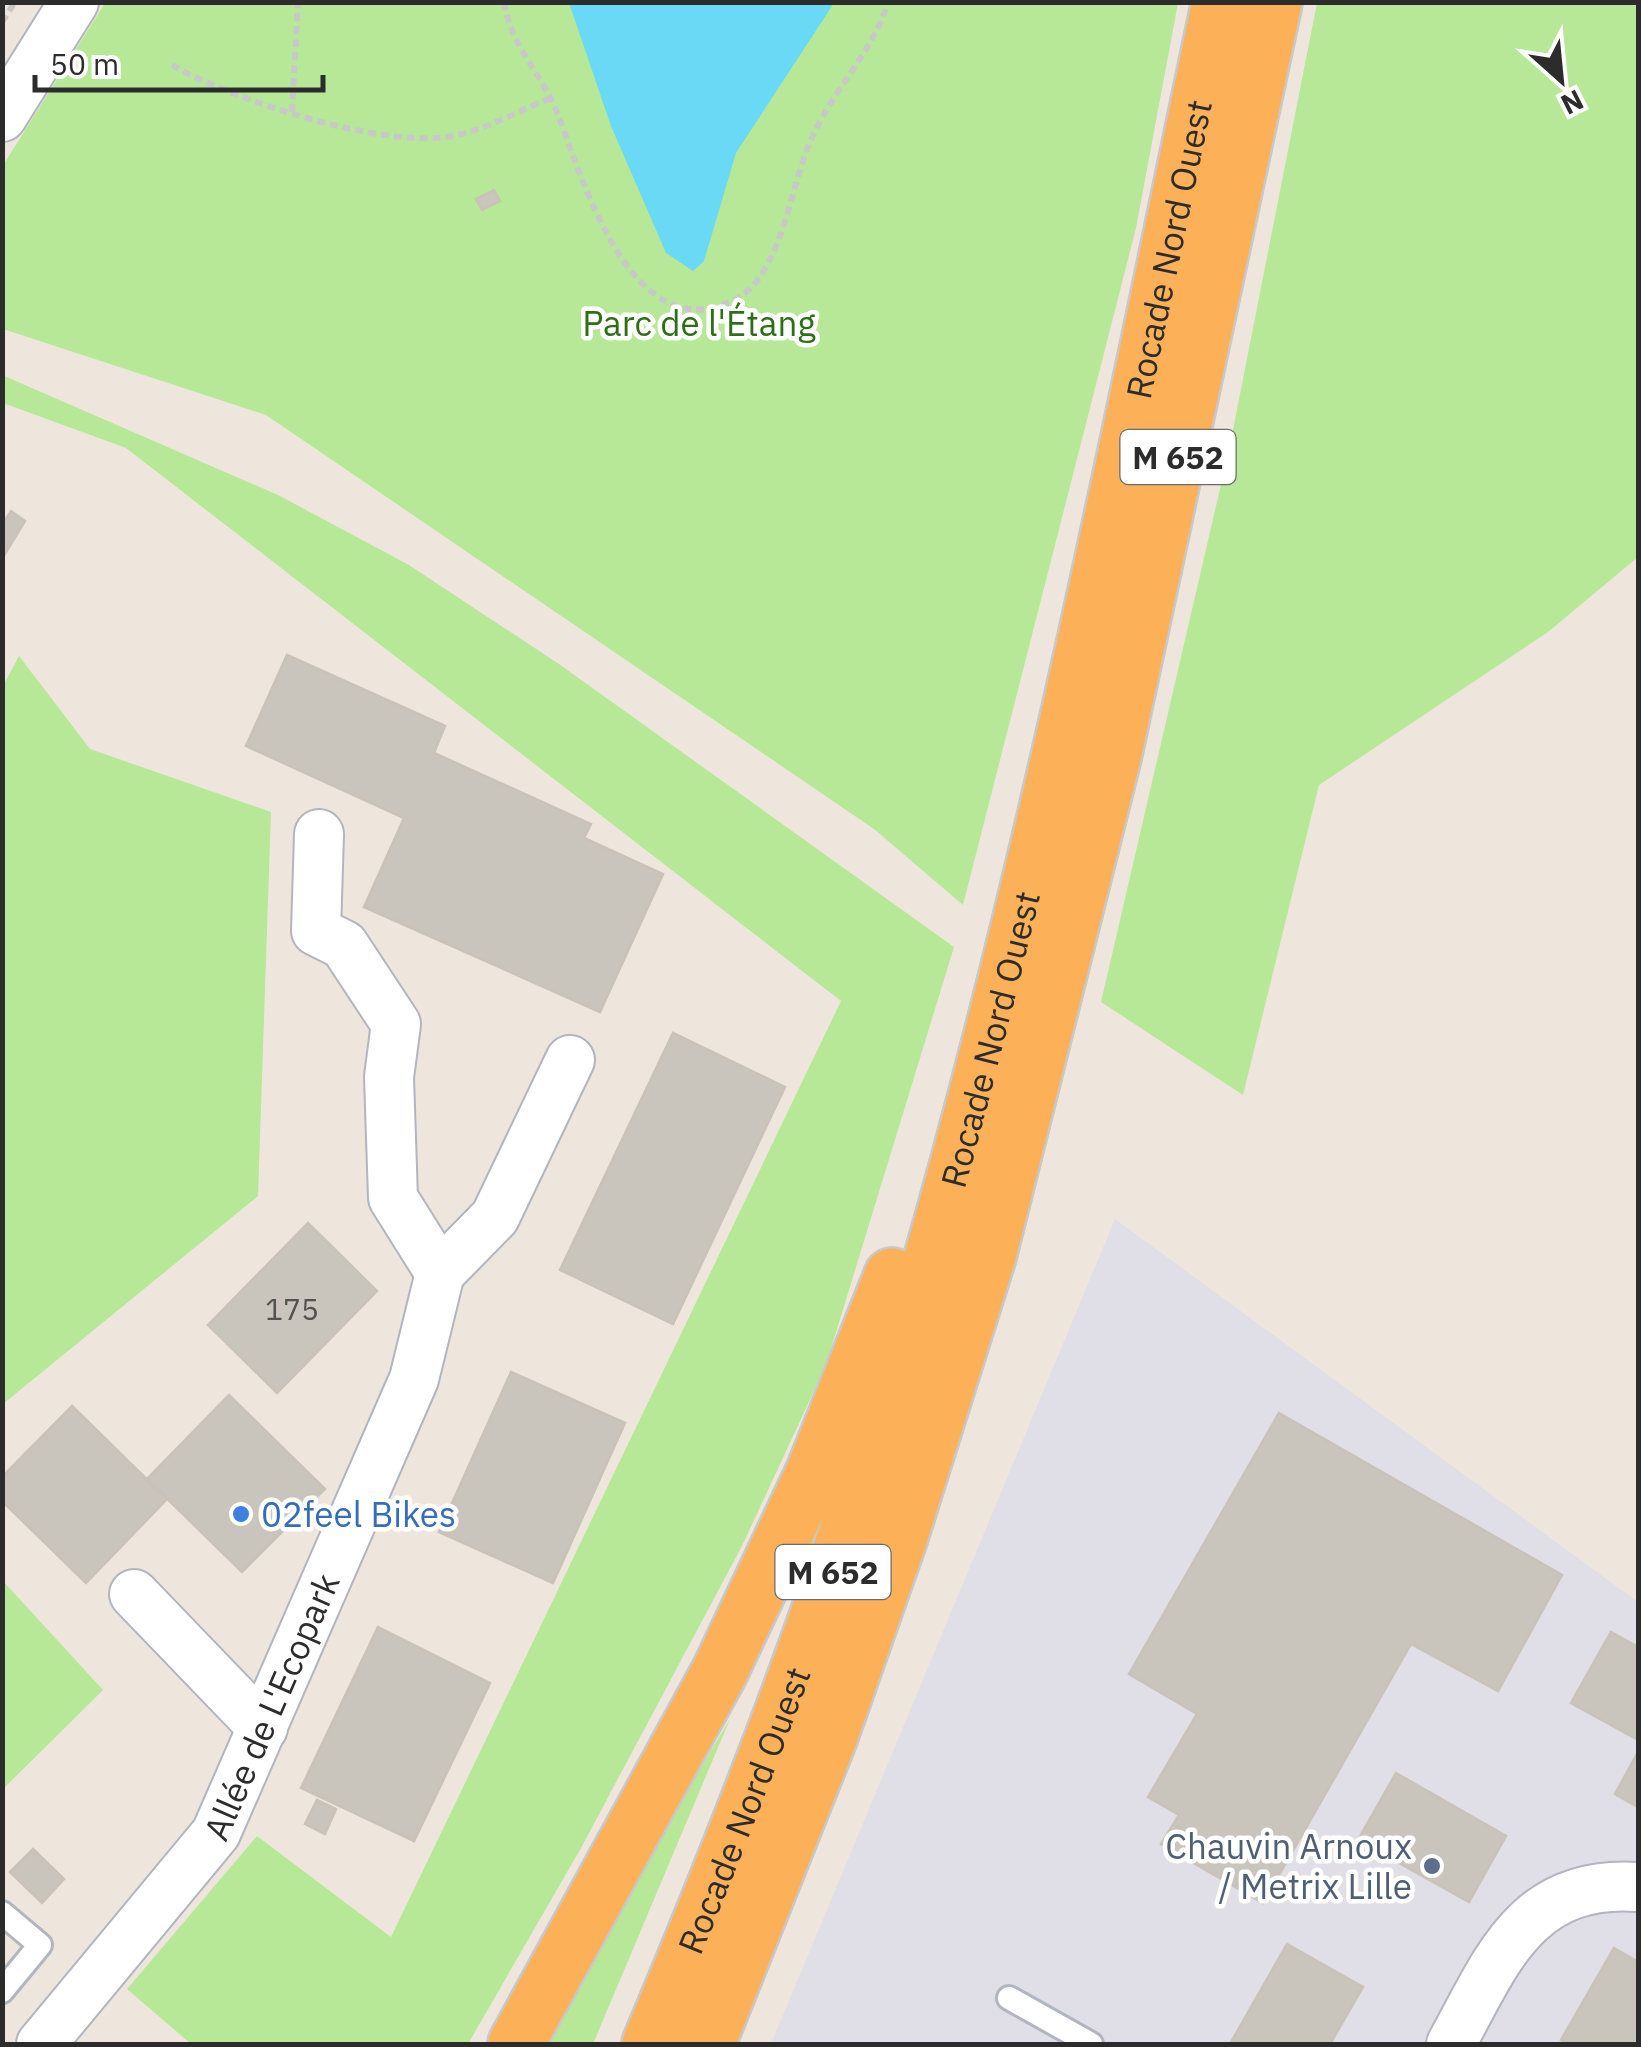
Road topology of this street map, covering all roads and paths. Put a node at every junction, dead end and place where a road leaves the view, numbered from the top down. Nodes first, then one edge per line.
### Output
1 (15, 2) edge
2 (74, 2) edge
3 (298, 2) edge
4 (504, 2) edge
5 (888, 2) edge
6 (1220, 2) edge
7 (1274, 2) edge
8 (2, 22) edge
9 (172, 65) dead end
10 (551, 98) junction
11 (292, 112) junction
12 (2, 117) edge
13 (319, 834) dead end
14 (1052, 896) junction
15 (570, 1060) dead end
16 (997, 1076) junction
17 (440, 1273) junction
18 (134, 1594) dead end
19 (263, 1728) junction
20 (1638, 1887) edge
21 (2, 1913) edge
22 (2, 1991) edge
23 (1009, 1998) dead end
24 (41, 2044) edge
25 (516, 2044) edge
26 (650, 2044) edge
27 (707, 2044) edge
28 (1090, 2044) edge
29 (1451, 2044) edge

1 - 8 path
2 - 12 street
3 - 11 path
4 - 10 path
5 - 10 path
6 - 14 highway, Rocade Nord Ouest / M 652
7 - 14 highway, Rocade Nord Ouest / M 652
9 - 11 path
10 - 11 path
13 - 17 street
14 - 16 highway, Rocade Nord Ouest / M 652
15 - 17 street
16 - 25 highway
16 - 26 highway, Rocade Nord Ouest / M 652
16 - 27 highway, Rocade Nord Ouest / M 652
17 - 19 street, Allée de L'Ecopark
18 - 19 street
19 - 24 street, Allée de L'Ecopark
20 - 29 street
21 - 22 lane
23 - 28 lane

